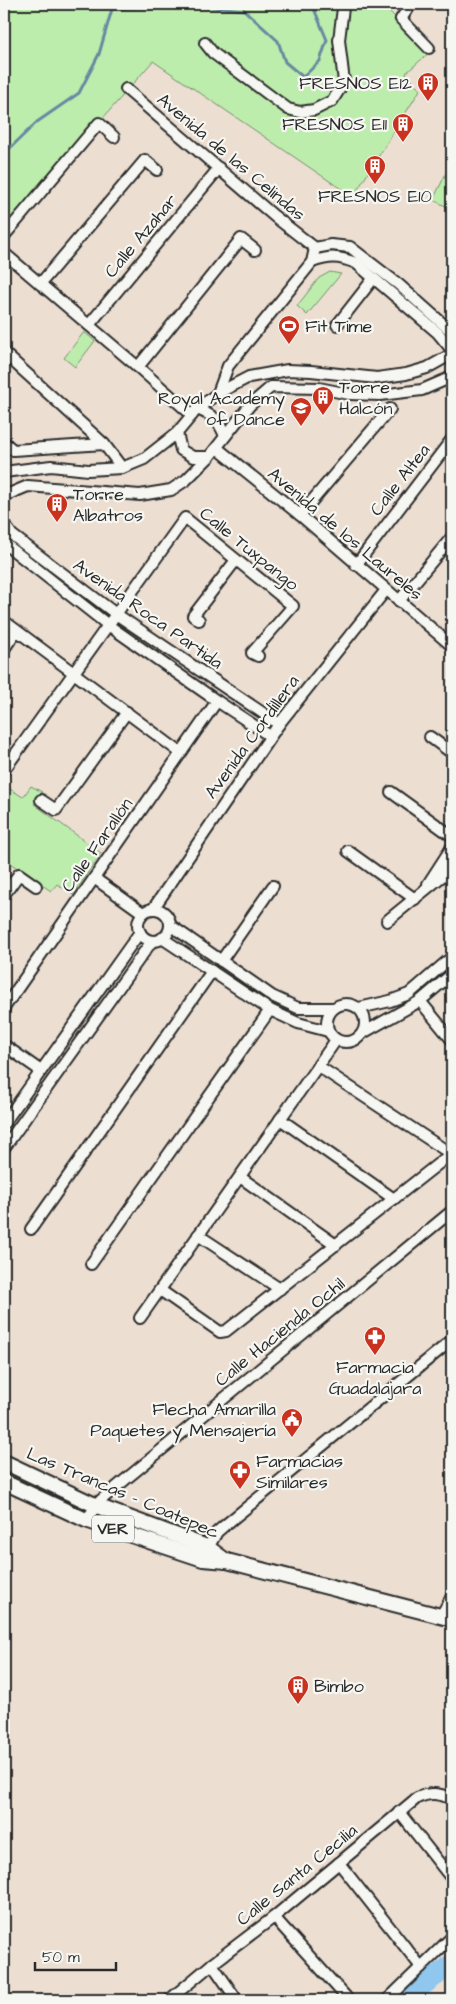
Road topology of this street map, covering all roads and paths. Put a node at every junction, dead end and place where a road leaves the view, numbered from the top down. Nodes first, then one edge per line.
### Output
1 (345, 4) edge
2 (410, 4) edge
3 (205, 43) dead end
4 (428, 48) dead end
5 (126, 89) dead end
6 (114, 137) dead end
7 (219, 168) junction
8 (157, 170) dead end
9 (4, 236) edge
10 (315, 248) junction
11 (255, 250) dead end
12 (4, 253) edge
13 (312, 262) junction
14 (373, 279) junction
15 (40, 284) junction
16 (88, 325) junction
17 (337, 325) dead end
18 (452, 332) edge
19 (452, 350) edge
20 (4, 353) edge
21 (452, 354) edge
22 (138, 366) junction
23 (452, 377) edge
24 (218, 393) junction
25 (390, 409) dead end
26 (194, 412) junction
27 (177, 433) junction
28 (225, 436) junction
29 (452, 440) edge
30 (4, 442) edge
31 (104, 444) junction
32 (217, 448) junction
33 (209, 457) junction
34 (122, 468) junction
35 (4, 472) edge
36 (4, 496) edge
37 (300, 515) junction
38 (4, 524) edge
39 (452, 537) edge
40 (4, 544) edge
41 (236, 560) junction
42 (356, 565) junction
43 (386, 590) junction
44 (399, 601) junction
45 (116, 614) junction
46 (199, 620) dead end
47 (4, 621) edge
48 (108, 625) junction
49 (16, 631) junction
50 (452, 646) edge
51 (4, 648) edge
52 (258, 656) dead end
53 (73, 672) junction
54 (217, 701) junction
55 (127, 712) junction
56 (279, 724) junction
57 (270, 736) junction
58 (430, 737) dead end
59 (181, 753) junction
60 (452, 753) edge
61 (4, 770) edge
62 (391, 792) dead end
63 (41, 800) dead end
64 (452, 836) edge
65 (452, 847) edge
66 (348, 851) dead end
67 (452, 868) edge
68 (94, 878) junction
69 (36, 886) dead end
70 (273, 886) dead end
71 (4, 895) edge
72 (418, 896) junction
73 (148, 911) junction
74 (387, 921) dead end
75 (170, 925) junction
76 (140, 932) junction
77 (158, 939) junction
78 (452, 957) edge
79 (221, 961) junction
80 (443, 965) junction
81 (212, 971) junction
82 (452, 974) edge
83 (247, 979) junction
84 (238, 989) junction
85 (420, 1001) junction
86 (4, 1008) edge
87 (334, 1008) junction
88 (359, 1008) junction
89 (270, 1010) junction
90 (328, 1031) junction
91 (363, 1033) junction
92 (336, 1040) junction
93 (452, 1040) edge
94 (4, 1046) edge
95 (318, 1066) junction
96 (41, 1071) junction
97 (280, 1119) junction
98 (4, 1123) edge
99 (4, 1148) edge
100 (452, 1154) edge
101 (240, 1177) junction
102 (394, 1199) junction
103 (452, 1211) edge
104 (32, 1230) dead end
105 (198, 1235) junction
106 (336, 1245) junction
107 (91, 1264) dead end
108 (280, 1289) junction
109 (160, 1290) junction
110 (140, 1318) dead end
111 (452, 1340) edge
112 (4, 1462) edge
113 (4, 1482) edge
114 (97, 1506) junction
115 (86, 1520) junction
116 (205, 1553) junction
117 (452, 1596) edge
118 (447, 1618) edge
119 (452, 1799) edge
120 (399, 1812) junction
121 (339, 1863) junction
122 (452, 1879) edge
123 (274, 1917) junction
124 (452, 1937) edge
125 (212, 1964) junction
126 (421, 1966) junction
127 (346, 1997) dead end
128 (169, 2000) edge
129 (238, 2000) edge
130 (387, 2000) edge

1 - 3 street
2 - 4 street
5 - 7 street, Avenida de las Celindas
6 - 9 street
7 - 10 street, Avenida de las Celindas
7 - 16 street, Calle Azahar
8 - 15 street
10 - 13 street
10 - 18 street
11 - 22 street
12 - 15 street
13 - 14 street
13 - 24 street
14 - 17 street
14 - 19 street
15 - 16 street
16 - 22 street
20 - 31 street
21 - 24 street
22 - 26 street
23 - 28 street
24 - 26 street
25 - 37 street
26 - 27 street
26 - 28 street
27 - 33 street
27 - 34 street
28 - 32 street
29 - 42 street, Calle Altea
30 - 31 street
31 - 34 street
32 - 33 street
32 - 37 street, Avenida de los Laureles
33 - 36 street
34 - 35 street
37 - 42 street, Avenida de los Laureles
38 - 45 street, Avenida Roca Partida
39 - 44 street
40 - 48 street, Avenida Roca Partida
41 - 45 street, Calle Tuxpango
41 - 46 street
41 - 52 street, Calle Tuxpango
42 - 43 street, Avenida de los Laureles
43 - 44 street, Avenida de los Laureles
43 - 56 street, Avenida Cordillera
44 - 50 street, Avenida de los Laureles
45 - 48 street
45 - 56 street, Avenida Roca Partida
47 - 49 street
48 - 53 street
48 - 54 street, Avenida Roca Partida
49 - 51 street
49 - 53 street
53 - 55 street
53 - 61 street
54 - 57 street, Avenida Roca Partida
54 - 59 street, Calle Farallón
55 - 59 street
55 - 63 street
56 - 57 street, Avenida Cordillera
57 - 73 street, Avenida Cordillera
58 - 60 street
59 - 68 street, Calle Farallón
62 - 64 street
65 - 72 street
66 - 72 street
67 - 72 street
68 - 73 street
68 - 86 street, Calle Farallón
69 - 71 street
70 - 79 street
72 - 74 street
73 - 75 street
73 - 76 street
75 - 77 street
75 - 79 street
76 - 77 street
76 - 96 street
77 - 81 street
77 - 99 street
78 - 80 street
79 - 83 street
80 - 82 street
80 - 88 street
81 - 84 street
81 - 104 street
82 - 85 street
83 - 84 street
83 - 87 street
84 - 89 street
85 - 91 street
85 - 93 street
87 - 88 street
87 - 90 street
88 - 91 street
89 - 90 street
89 - 107 street
90 - 92 street
91 - 92 street
92 - 95 street
94 - 96 street
95 - 97 street
95 - 100 street
96 - 98 street
97 - 101 street
97 - 102 street
100 - 102 street
101 - 105 street
101 - 106 street
102 - 106 street
103 - 114 street, Calle Hacienda Ochil
105 - 108 street
105 - 109 street
106 - 108 street
108 - 109 street
109 - 110 street
111 - 116 street
112 - 114 main road, Las Trancas - Coatepec / VER
113 - 115 main road, Las Trancas - Coatepec / VER
114 - 115 street, Calle Hacienda Ochil
114 - 116 main road, Las Trancas - Coatepec / VER
115 - 116 main road, Las Trancas - Coatepec / VER
116 - 118 main road, Las Trancas - Coatepec
117 - 118 street
119 - 120 street, Calle Santa Cecilia
120 - 121 street, Calle Santa Cecilia
120 - 122 street
121 - 123 street, Calle Santa Cecilia
121 - 126 street
123 - 125 street, Calle Santa Cecilia
123 - 127 street
124 - 126 street
125 - 128 street, Calle Santa Cecilia
125 - 129 street
126 - 130 street

